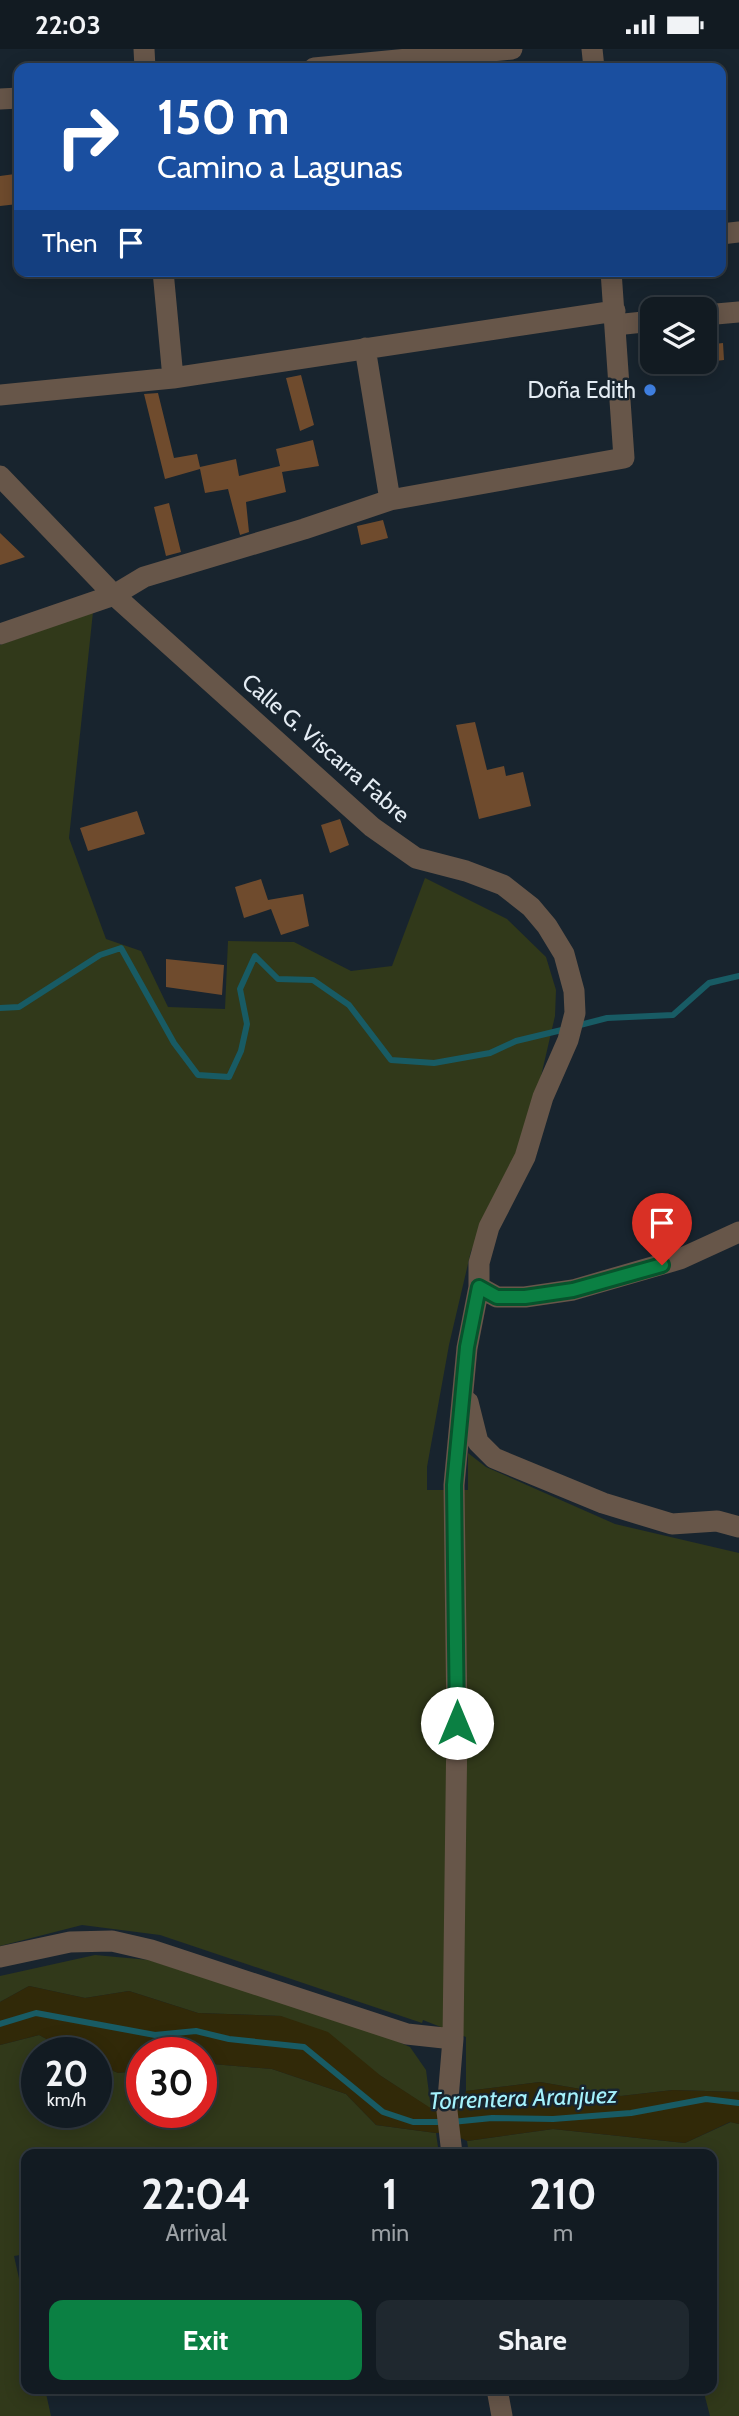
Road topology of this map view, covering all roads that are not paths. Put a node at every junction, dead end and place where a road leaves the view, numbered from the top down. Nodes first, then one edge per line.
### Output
1 (512, 49) edge
2 (371, 56) edge
3 (338, 63) edge
4 (164, 277) edge
5 (612, 277) edge
6 (739, 312) edge
7 (717, 314) edge
8 (615, 318) junction
9 (640, 320) edge
10 (365, 348) junction
11 (173, 378) junction
12 (0, 395) edge
13 (0, 476) edge
14 (390, 500) junction
15 (114, 595) junction
16 (0, 634) edge
17 (739, 1231) edge
18 (479, 1287) junction
19 (467, 1347) junction
20 (739, 1527) edge
21 (0, 1957) edge
22 (453, 2039) junction
23 (451, 2149) edge
24 (497, 2394) edge
25 (502, 2416) edge

1 - 2 street
2 - 3 street
4 - 11 street
5 - 8 street
6 - 7 street
8 - 9 street
8 - 10 street
8 - 14 street
10 - 11 street
10 - 14 street
11 - 12 street
13 - 15 street, Calle G. Viscarra Fabre
14 - 15 street
15 - 16 street
15 - 18 street, Calle G. Viscarra Fabre
17 - 18 street
18 - 19 street, Calle G. Viscarra Fabre
19 - 20 street
19 - 22 street
21 - 22 street
22 - 23 street
24 - 25 street

